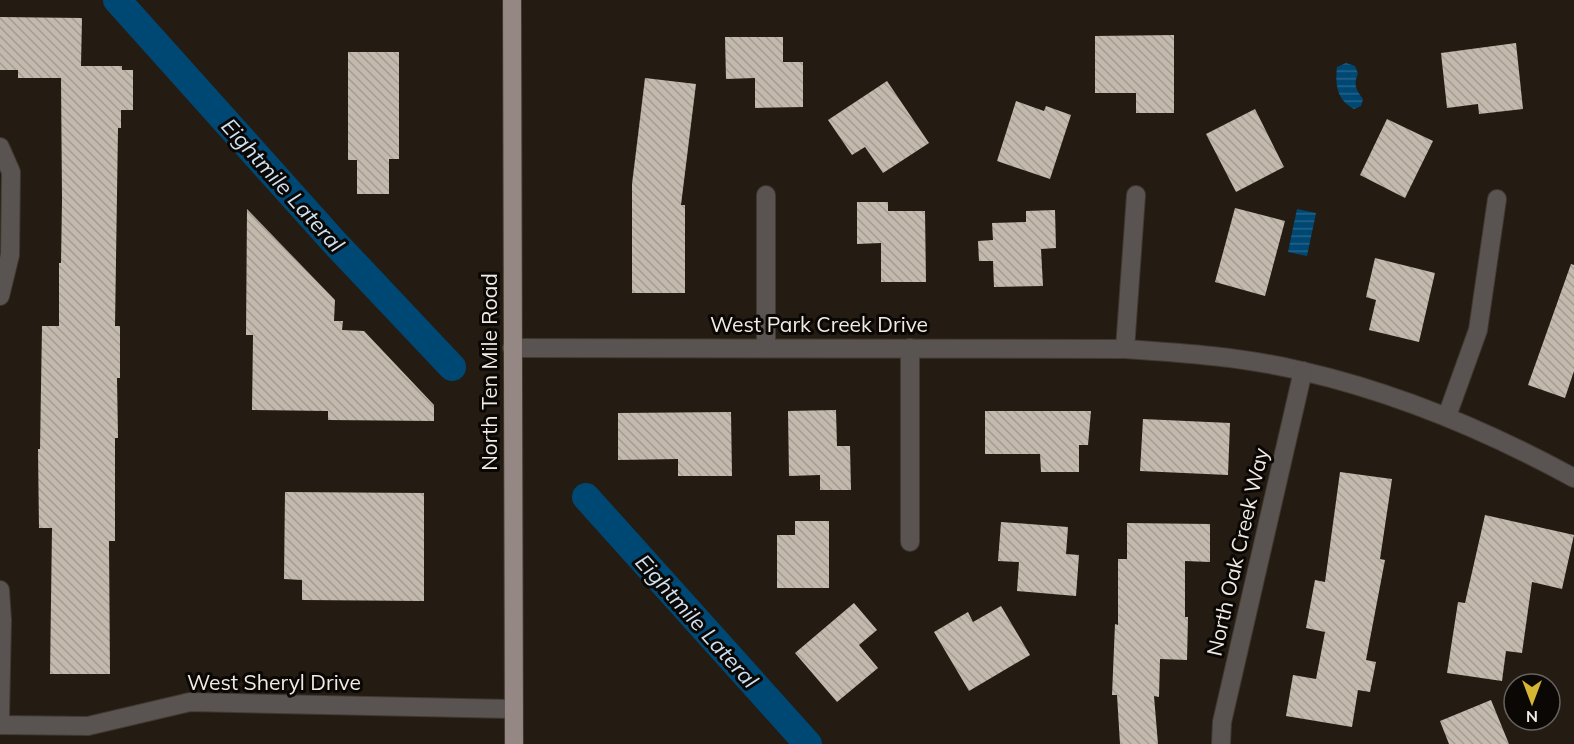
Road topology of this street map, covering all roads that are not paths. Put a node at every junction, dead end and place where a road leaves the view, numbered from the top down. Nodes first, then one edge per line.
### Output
1 (512, 0) edge
2 (0, 147) edge
3 (766, 195) dead end
4 (1137, 195) dead end
5 (1497, 199) dead end
6 (0, 296) edge
7 (512, 348) junction
8 (766, 348) junction
9 (910, 348) junction
10 (1125, 349) junction
11 (1303, 371) junction
12 (1447, 416) junction
13 (1574, 478) edge
14 (910, 542) dead end
15 (0, 590) edge
16 (514, 709) junction
17 (0, 716) edge
18 (0, 724) edge
19 (514, 744) edge
20 (1221, 744) edge

1 - 7 main road, North Ten Mile Road
2 - 6 street
3 - 8 street
4 - 10 street
5 - 12 street
7 - 8 street, West Park Creek Drive
7 - 16 main road, North Ten Mile Road
8 - 9 street, West Park Creek Drive
9 - 10 street, West Park Creek Drive
9 - 14 street
10 - 11 street, West Park Creek Drive
11 - 12 street, West Park Creek Drive
11 - 20 street, North Oak Creek Way
12 - 13 street, West Park Creek Drive
15 - 17 street
16 - 18 street, West Sheryl Drive
16 - 19 main road, North Ten Mile Road

